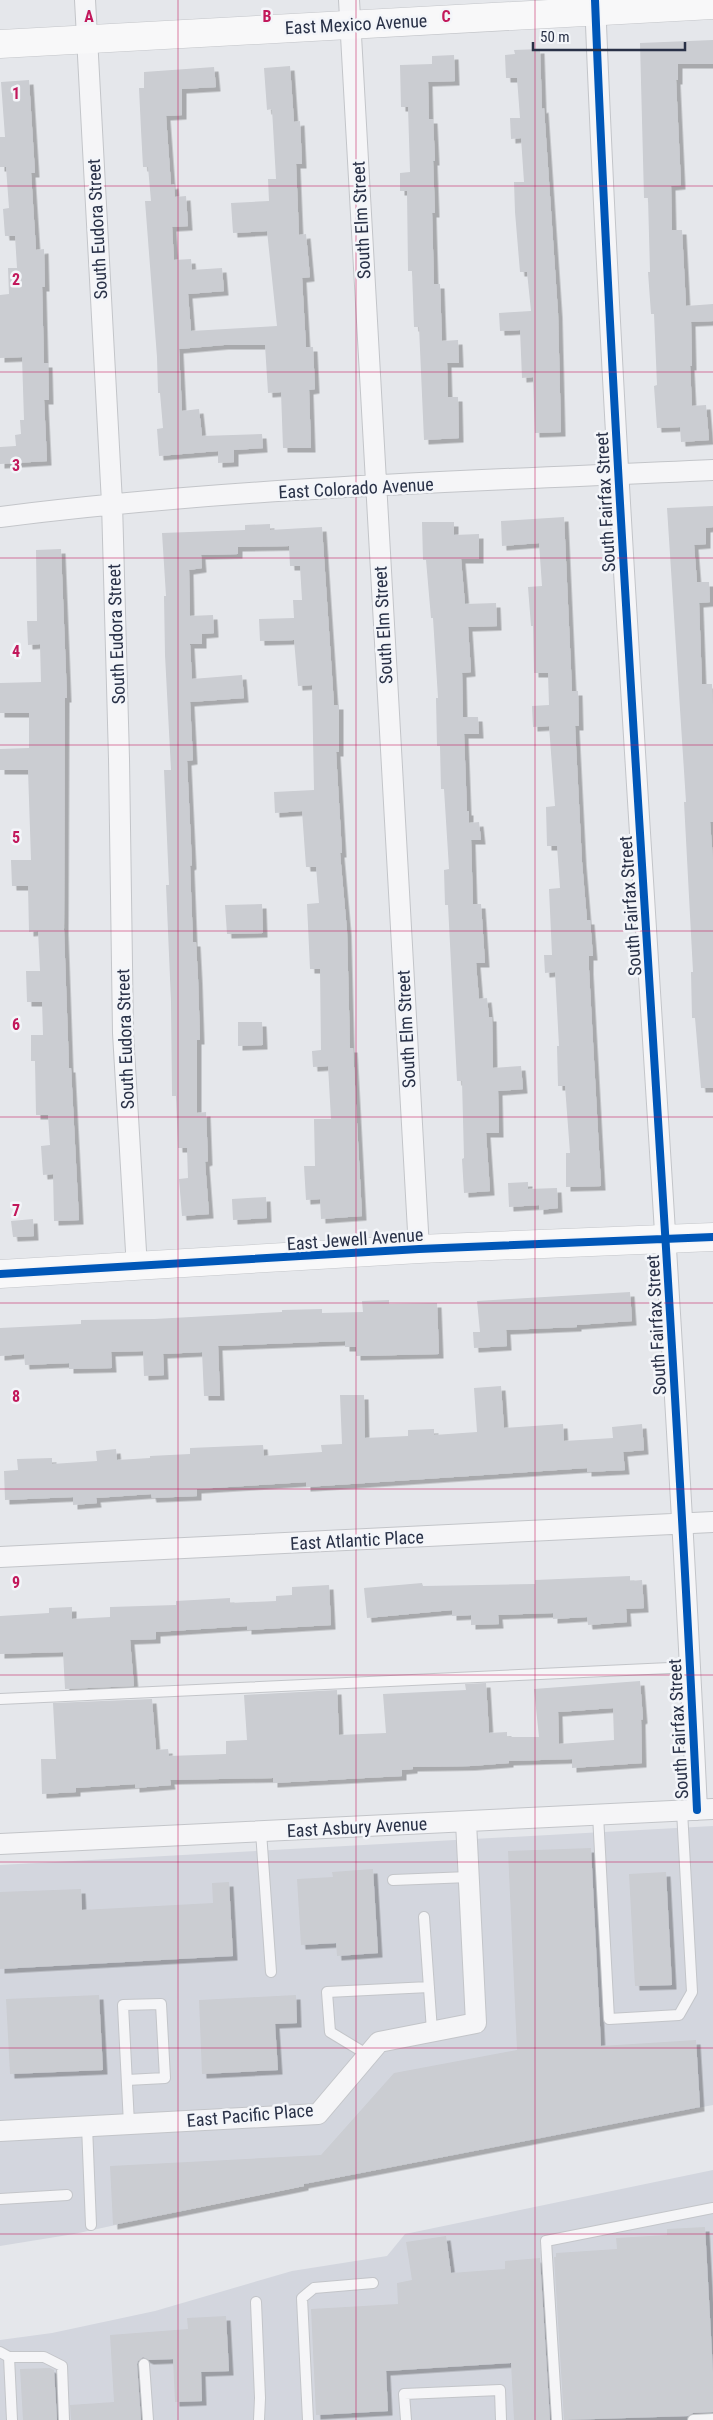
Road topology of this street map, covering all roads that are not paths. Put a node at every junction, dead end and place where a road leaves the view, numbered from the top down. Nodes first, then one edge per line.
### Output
1 (85, 0) edge
2 (595, 5) edge
3 (713, 5) edge
4 (349, 12) edge
5 (86, 40) junction
6 (0, 44) edge
7 (713, 470) edge
8 (618, 474) junction
9 (375, 487) junction
10 (112, 503) junction
11 (0, 517) edge
12 (713, 1237) edge
13 (666, 1240) junction
14 (419, 1249) junction
15 (137, 1268) junction
16 (0, 1274) edge
17 (713, 1522) edge
18 (682, 1524) junction
19 (0, 1558) edge
20 (690, 1667) junction
21 (0, 1699) edge
22 (697, 1810) edge
23 (598, 1815) junction
24 (466, 1822) junction
25 (261, 1832) junction
26 (0, 1844) edge
27 (469, 1877) junction
28 (393, 1880) dead end
29 (424, 1916) dead end
30 (271, 1972) dead end
31 (429, 1987) junction
32 (432, 2031) junction
33 (368, 2055) junction
34 (127, 2080) junction
35 (129, 2124) junction
36 (86, 2126) junction
37 (0, 2131) edge
38 (67, 2196) dead end
39 (0, 2199) edge
40 (713, 2208) edge
41 (91, 2225) dead end
42 (373, 2283) dead end
43 (256, 2302) dead end
44 (5, 2355) edge
45 (144, 2364) dead end
46 (713, 2419) edge
47 (12, 2420) edge
48 (64, 2420) edge
49 (148, 2420) edge
50 (259, 2420) edge
51 (308, 2420) edge
52 (406, 2420) edge
53 (501, 2420) edge
54 (557, 2420) edge
55 (693, 2420) edge

1 - 5 street, South Eudora Street
2 - 3 street, East Mexico Avenue
2 - 4 street, East Mexico Avenue
2 - 8 street, South Fairfax Street
4 - 5 street, East Mexico Avenue
4 - 9 street, South Elm Street
5 - 6 street, East Mexico Avenue
5 - 10 street, South Eudora Street
7 - 8 street, East Colorado Avenue
8 - 9 street, East Colorado Avenue
8 - 13 street, South Fairfax Street
9 - 10 street, East Colorado Avenue
9 - 14 street, South Elm Street
10 - 11 street, East Colorado Avenue
10 - 15 street, South Eudora Street
12 - 13 street, East Jewell Avenue
13 - 14 street, East Jewell Avenue
13 - 18 street, South Fairfax Street
14 - 15 street, East Jewell Avenue
15 - 16 street, East Jewell Avenue
17 - 18 street, East Atlantic Place
18 - 19 street, East Atlantic Place
18 - 20 street, South Fairfax Street
20 - 21 lane
20 - 22 street, South Fairfax Street
22 - 23 street, East Asbury Avenue
22 - 23 lane
23 - 24 street, East Asbury Avenue
24 - 25 street, East Asbury Avenue
24 - 27 street, East Pacific Place
25 - 26 street, East Asbury Avenue
25 - 30 lane
27 - 28 lane
27 - 32 street, East Pacific Place
29 - 31 lane
31 - 32 lane
31 - 33 lane
32 - 33 street, East Pacific Place
33 - 35 street, East Pacific Place
34 - 34 lane
34 - 35 lane
35 - 36 street, East Pacific Place
36 - 37 street, East Pacific Place
36 - 41 lane
38 - 39 lane
40 - 54 lane
42 - 51 lane
43 - 50 lane
44 - 47 lane
44 - 48 lane
45 - 49 lane
46 - 55 lane
52 - 53 lane

